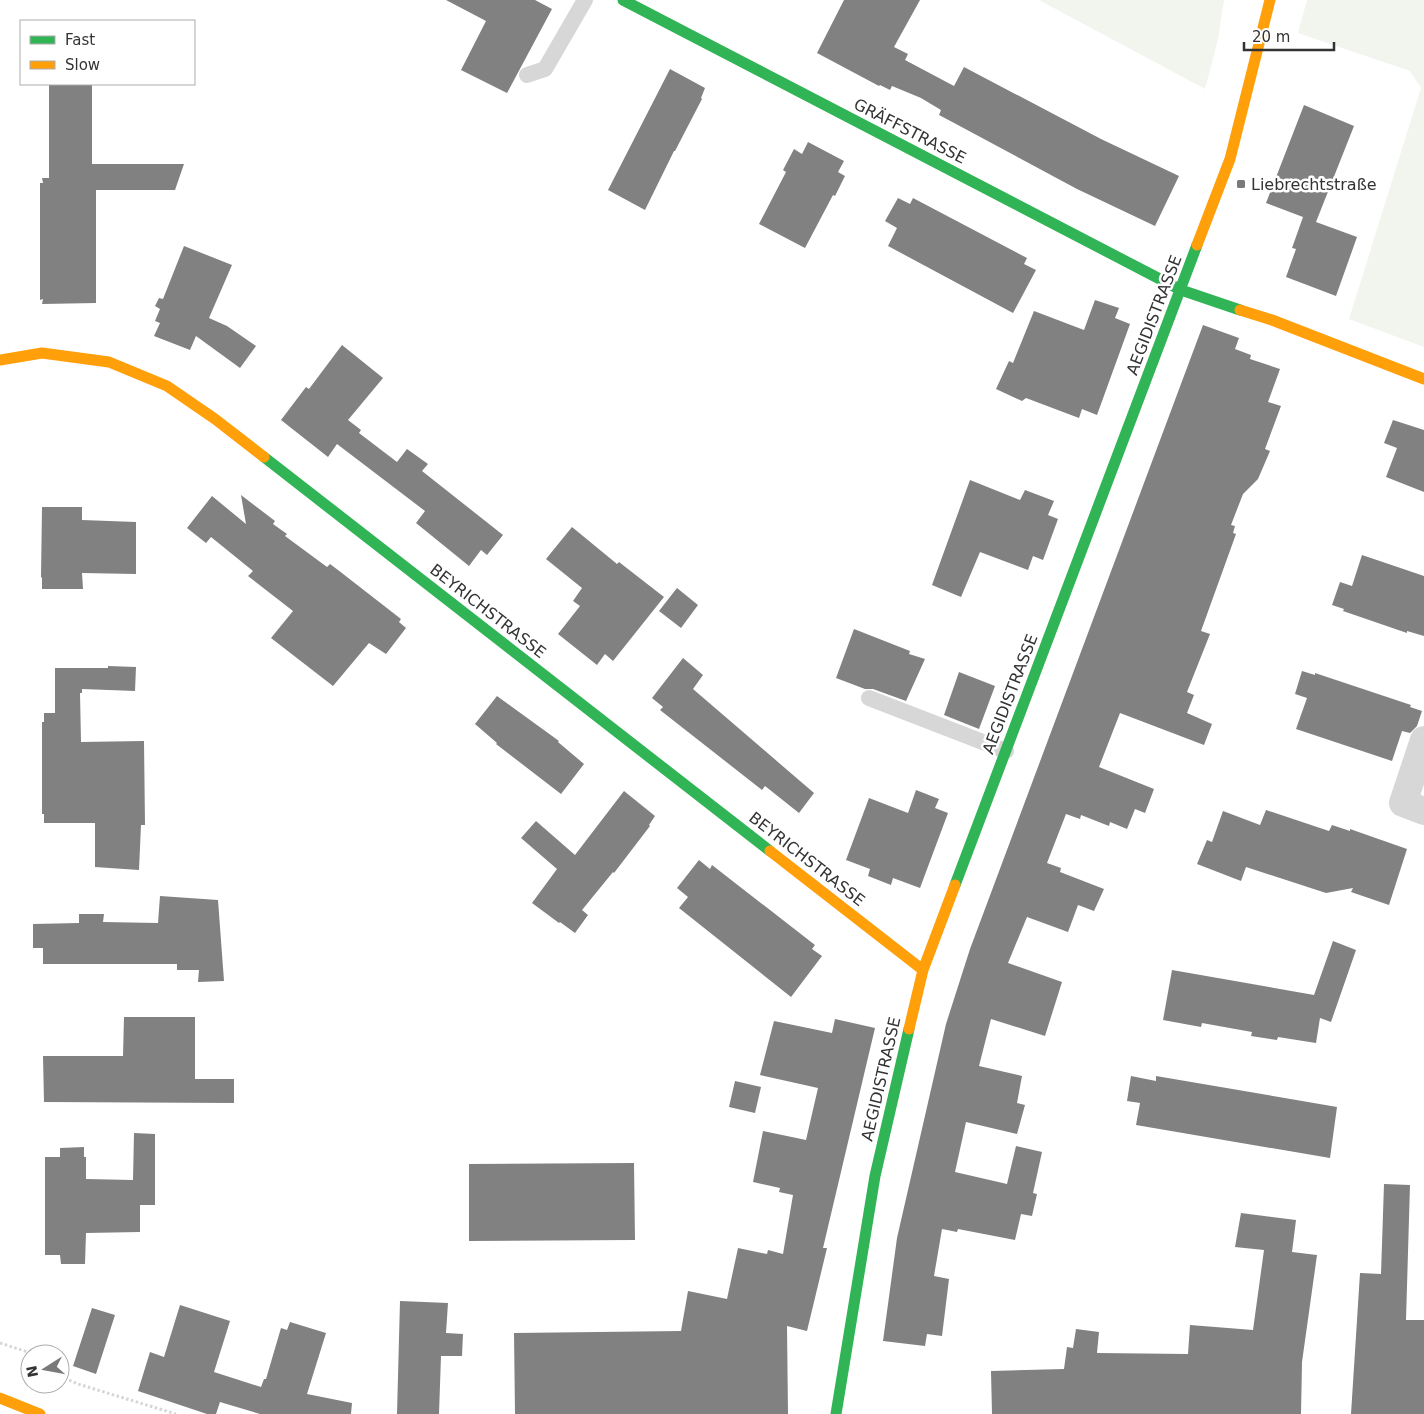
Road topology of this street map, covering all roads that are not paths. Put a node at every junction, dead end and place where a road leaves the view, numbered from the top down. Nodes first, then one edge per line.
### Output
1 (585, 0) edge
2 (623, 0) edge
3 (1270, 0) edge
4 (527, 75) dead end
5 (1182, 290) junction
6 (0, 360) edge
7 (1424, 379) edge
8 (869, 698) dead end
9 (1424, 740) edge
10 (1006, 751) junction
11 (1424, 811) edge
12 (923, 970) junction
13 (0, 1398) edge
14 (40, 1414) edge
15 (836, 1414) edge

1 - 4 lane
2 - 5 street, GRÄFFSTRASSE
3 - 5 street, AEGIDISTRASSE
5 - 7 street
5 - 10 street, AEGIDISTRASSE
6 - 12 street, BEYRICHSTRASSE
8 - 10 lane
9 - 11 street
10 - 12 street, AEGIDISTRASSE
12 - 15 street, AEGIDISTRASSE
13 - 14 street

